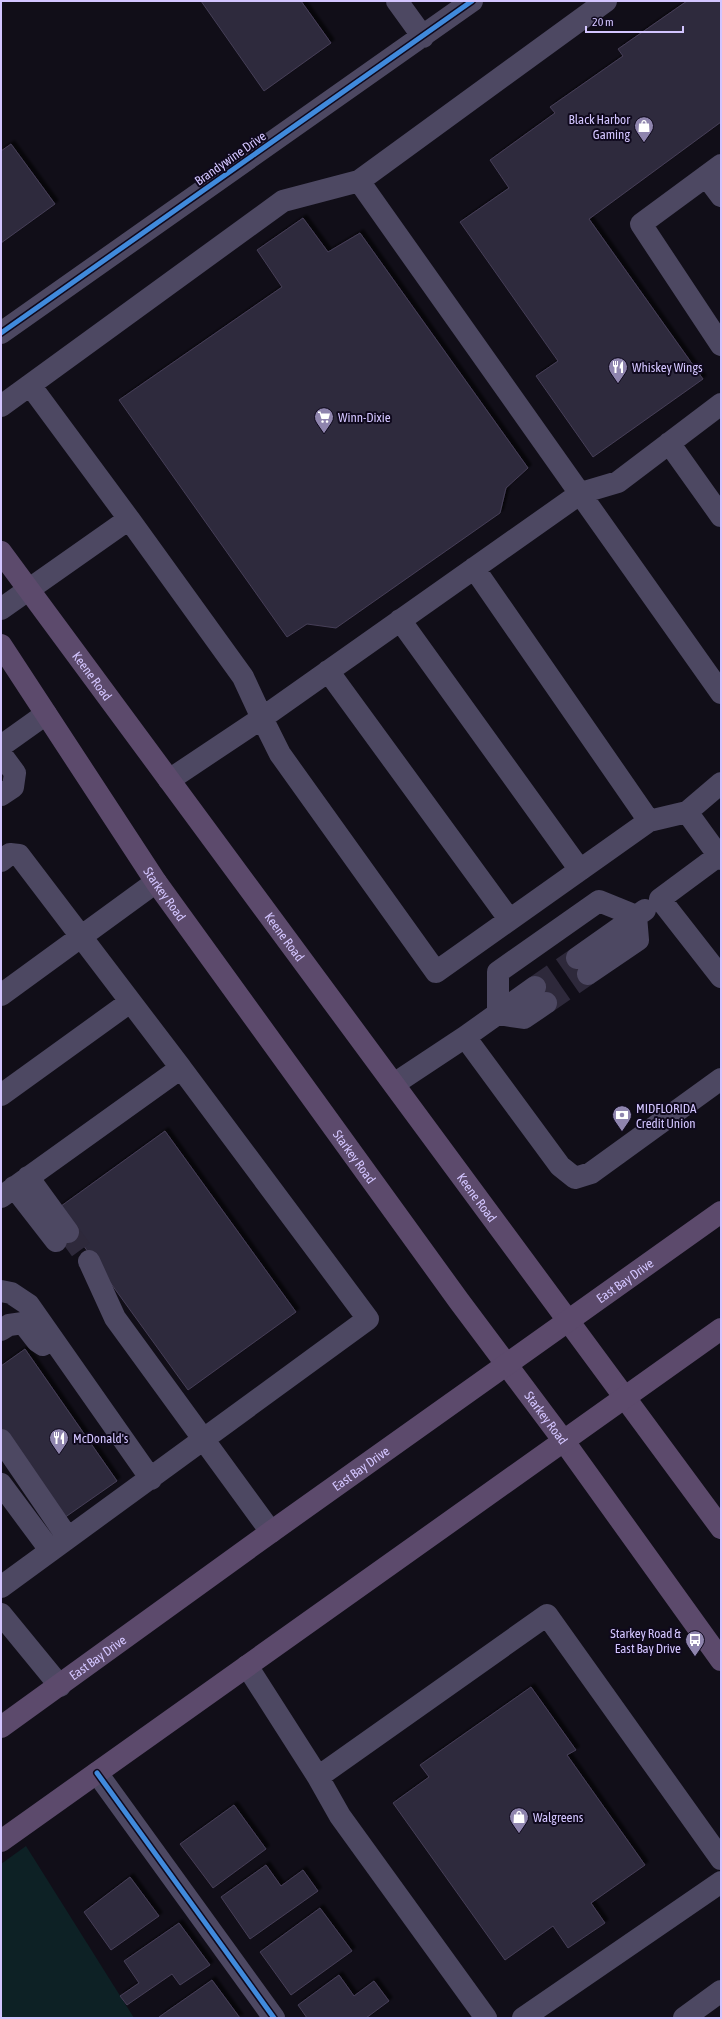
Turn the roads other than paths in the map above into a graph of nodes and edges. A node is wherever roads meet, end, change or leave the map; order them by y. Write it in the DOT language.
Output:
graph roads {
  1 [pos="397,1"];
  2 [pos="472,1"];
  3 [pos="606,1"];
  4 [pos="423,36"];
  5 [pos="713,170"];
  6 [pos="359,181"];
  7 [pos="721,196"];
  8 [pos="1,333"];
  9 [pos="721,345"];
  10 [pos="30,385"];
  11 [pos="721,404"];
  12 [pos="1,406"];
  13 [pos="669,443"];
  14 [pos="581,493"];
  15 [pos="721,516"];
  16 [pos="129,519"];
  17 [pos="1,552"];
  18 [pos="474,568"];
  19 [pos="29,590"];
  20 [pos="1,609"];
  21 [pos="400,620"];
  22 [pos="1,645"];
  23 [pos="328,671"];
  24 [pos="721,692"];
  25 [pos="46,714"];
  26 [pos="262,718"];
  27 [pos="1,746"];
  28 [pos="1,754"];
  29 [pos="169,780"];
  30 [pos="721,783"];
  31 [pos="1,796"];
  32 [pos="687,812"];
  33 [pos="649,821"];
  34 [pos="720,858"];
  35 [pos="1,860"];
  36 [pos="580,870"];
  37 [pos="156,882"];
  38 [pos="660,899"];
  39 [pos="636,916"];
  40 [pos="509,920"];
  41 [pos="81,937"];
  42 [pos="721,977"];
  43 [pos="1,995"];
  44 [pos="130,1002"];
  45 [pos="498,1014"];
  46 [pos="465,1037"];
  47 [pos="181,1068"];
  48 [pos="721,1079"];
  49 [pos="394,1084"];
  50 [pos="1,1095"];
  51 [pos="14,1187"];
  52 [pos="721,1212"];
  53 [pos="62,1236"];
  54 [pos="83,1265"];
  55 [pos="1,1291"];
  56 [pos="1,1305"];
  57 [pos="568,1322"];
  58 [pos="23,1324"];
  59 [pos="721,1329"];
  60 [pos="1,1330"];
  61 [pos="69,1362"];
  62 [pos="507,1365"];
  63 [pos="625,1397"];
  64 [pos="205,1439"];
  65 [pos="1,1440"];
  66 [pos="563,1440"];
  67 [pos="151,1478"];
  68 [pos="1,1484"];
  69 [pos="721,1528"];
  70 [pos="271,1532"];
  71 [pos="68,1538"];
  72 [pos="50,1550"];
  73 [pos="1,1587"];
  74 [pos="1,1614"];
  75 [pos="721,1660"];
  76 [pos="247,1666"];
  77 [pos="60,1686"];
  78 [pos="1,1727"];
  79 [pos="96,1773"];
  80 [pos="318,1777"];
  81 [pos="1,1841"];
  82 [pos="721,1859"];
  83 [pos="721,1882"];
  84 [pos="721,1991"];
  85 [pos="274,2018"];
  86 [pos="486,2018"];
  87 [pos="523,2018"];
  88 [pos="684,2018"];
  1 -- 4 [label="street"];
  2 -- 4 [label="street, Brandywine Drive"];
  3 -- 6 [label="street"];
  4 -- 8 [label="street, Brandywine Drive"];
  5 -- 7 [label="street"];
  5 -- 9 [label="street"];
  6 -- 10 [label="street"];
  6 -- 14 [label="street"];
  10 -- 12 [label="street"];
  10 -- 16 [label="street"];
  11 -- 13 [label="street"];
  13 -- 14 [label="street"];
  13 -- 15 [label="street"];
  14 -- 18 [label="street"];
  14 -- 24 [label="street"];
  16 -- 19 [label="street"];
  16 -- 26 [label="street"];
  17 -- 19 [label="main road, Keene Road"];
  18 -- 21 [label="street"];
  18 -- 33 [label="street"];
  19 -- 20 [label="street"];
  19 -- 29 [label="main road, Keene Road"];
  21 -- 23 [label="street"];
  21 -- 36 [label="street"];
  22 -- 25 [label="main road, Starkey Road"];
  23 -- 26 [label="street"];
  23 -- 40 [label="street"];
  25 -- 27 [label="street"];
  25 -- 37 [label="main road, Starkey Road"];
  26 -- 29 [label="street"];
  26 -- 40 [label="street"];
  28 -- 31 [label="street"];
  29 -- 49 [label="main road, Keene Road"];
  30 -- 32 [label="street"];
  32 -- 33 [label="street"];
  32 -- 34 [label="street"];
  33 -- 36 [label="street"];
  34 -- 38 [label="street"];
  35 -- 41 [label="street"];
  36 -- 40 [label="street"];
  37 -- 41 [label="street"];
  37 -- 62 [label="main road, Starkey Road"];
  38 -- 39 [label="street"];
  38 -- 42 [label="street"];
  39 -- 39 [label="street"];
  39 -- 45 [label="street"];
  41 -- 43 [label="street"];
  41 -- 44 [label="street"];
  44 -- 47 [label="street"];
  44 -- 50 [label="street"];
  45 -- 45 [label="street"];
  45 -- 46 [label="street"];
  46 -- 48 [label="street"];
  46 -- 49 [label="street"];
  47 -- 51 [label="street"];
  47 -- 64 [label="street"];
  49 -- 57 [label="main road, Keene Road"];
  51 -- 53 [label="street"];
  52 -- 57 [label="main road, East Bay Drive"];
  54 -- 64 [label="street"];
  55 -- 61 [label="street"];
  56 -- 58 [label="street"];
  57 -- 62 [label="main road, East Bay Drive"];
  57 -- 63 [label="main road"];
  58 -- 60 [label="street"];
  58 -- 61 [label="street"];
  59 -- 63 [label="main road"];
  61 -- 67 [label="street"];
  62 -- 66 [label="main road, Starkey Road"];
  62 -- 70 [label="main road, East Bay Drive"];
  63 -- 66 [label="main road"];
  63 -- 69 [label="main road"];
  64 -- 67 [label="street"];
  64 -- 70 [label="street"];
  65 -- 71 [label="street"];
  66 -- 75 [label="main road, Starkey Road"];
  66 -- 76 [label="main road"];
  67 -- 71 [label="street"];
  68 -- 72 [label="street"];
  70 -- 77 [label="main road, East Bay Drive"];
  71 -- 72 [label="street"];
  72 -- 73 [label="street"];
  74 -- 77 [label="street"];
  76 -- 79 [label="main road"];
  76 -- 80 [label="street"];
  77 -- 78 [label="main road, East Bay Drive"];
  79 -- 81 [label="main road"];
  79 -- 85 [label="street"];
  80 -- 82 [label="street"];
  80 -- 86 [label="street"];
  83 -- 87 [label="street"];
  84 -- 88 [label="street"];
}
